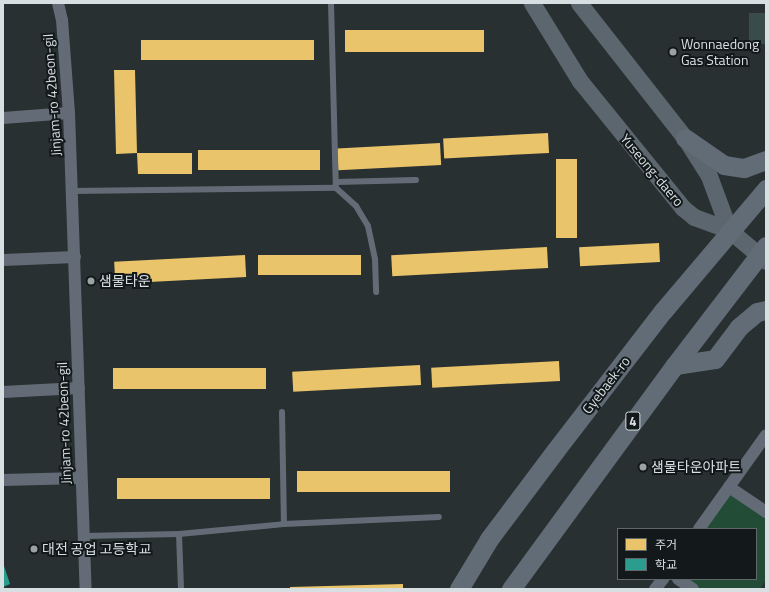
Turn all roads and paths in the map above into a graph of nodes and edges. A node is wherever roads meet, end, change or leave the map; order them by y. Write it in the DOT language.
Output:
graph roads {
  1 [pos="58,3"];
  2 [pos="331,3"];
  3 [pos="532,3"];
  4 [pos="579,3"];
  5 [pos="69,113"];
  6 [pos="3,118"];
  7 [pos="685,138"];
  8 [pos="766,160"];
  9 [pos="416,180"];
  10 [pos="336,185"];
  11 [pos="766,189"];
  12 [pos="72,191"];
  13 [pos="729,230"];
  14 [pos="763,254"];
  15 [pos="75,257"];
  16 [pos="3,260"];
  17 [pos="376,292"];
  18 [pos="766,310"];
  19 [pos="674,364"];
  20 [pos="78,388"];
  21 [pos="3,392"];
  22 [pos="282,412"];
  23 [pos="766,435"];
  24 [pos="80,478"];
  25 [pos="3,480"];
  26 [pos="729,487"];
  27 [pos="766,512"];
  28 [pos="439,517"];
  29 [pos="284,524"];
  30 [pos="699,528"];
  31 [pos="179,534"];
  32 [pos="84,536"];
  33 [pos="661,580"];
  34 [pos="680,580"];
  35 [pos="86,589"];
  36 [pos="181,589"];
  37 [pos="459,589"];
  38 [pos="511,589"];
  39 [pos="655,589"];
  40 [pos="693,589"];
  1 -- 5 [label="street, Jinjam-ro 42beon-gil"];
  2 -- 10 [label="lane"];
  3 -- 13 [label="street, Yuseong-daero"];
  4 -- 7 [label="street"];
  5 -- 6 [label="street"];
  5 -- 12 [label="street, Jinjam-ro 42beon-gil"];
  7 -- 8 [label="main road"];
  7 -- 13 [label="street"];
  9 -- 10 [label="lane"];
  10 -- 12 [label="lane"];
  10 -- 17 [label="lane"];
  11 -- 13 [label="main road, Gyebaek-ro"];
  12 -- 15 [label="street, Jinjam-ro 42beon-gil"];
  13 -- 14 [label="street"];
  13 -- 37 [label="main road, Gyebaek-ro"];
  14 -- 19 [label="main road, 4"];
  15 -- 16 [label="street"];
  15 -- 20 [label="street, Jinjam-ro 42beon-gil"];
  18 -- 19 [label="main road"];
  19 -- 38 [label="main road, 4"];
  20 -- 21 [label="street"];
  20 -- 24 [label="street, Jinjam-ro 42beon-gil"];
  22 -- 29 [label="lane"];
  23 -- 26 [label="street"];
  24 -- 25 [label="street"];
  24 -- 32 [label="street, Jinjam-ro 42beon-gil"];
  26 -- 27 [label="street"];
  26 -- 30 [label="street"];
  28 -- 29 [label="lane"];
  29 -- 31 [label="lane"];
  31 -- 32 [label="lane"];
  31 -- 36 [label="lane"];
  32 -- 35 [label="street, Jinjam-ro 42beon-gil"];
  33 -- 39 [label="street"];
  34 -- 40 [label="street"];
}
